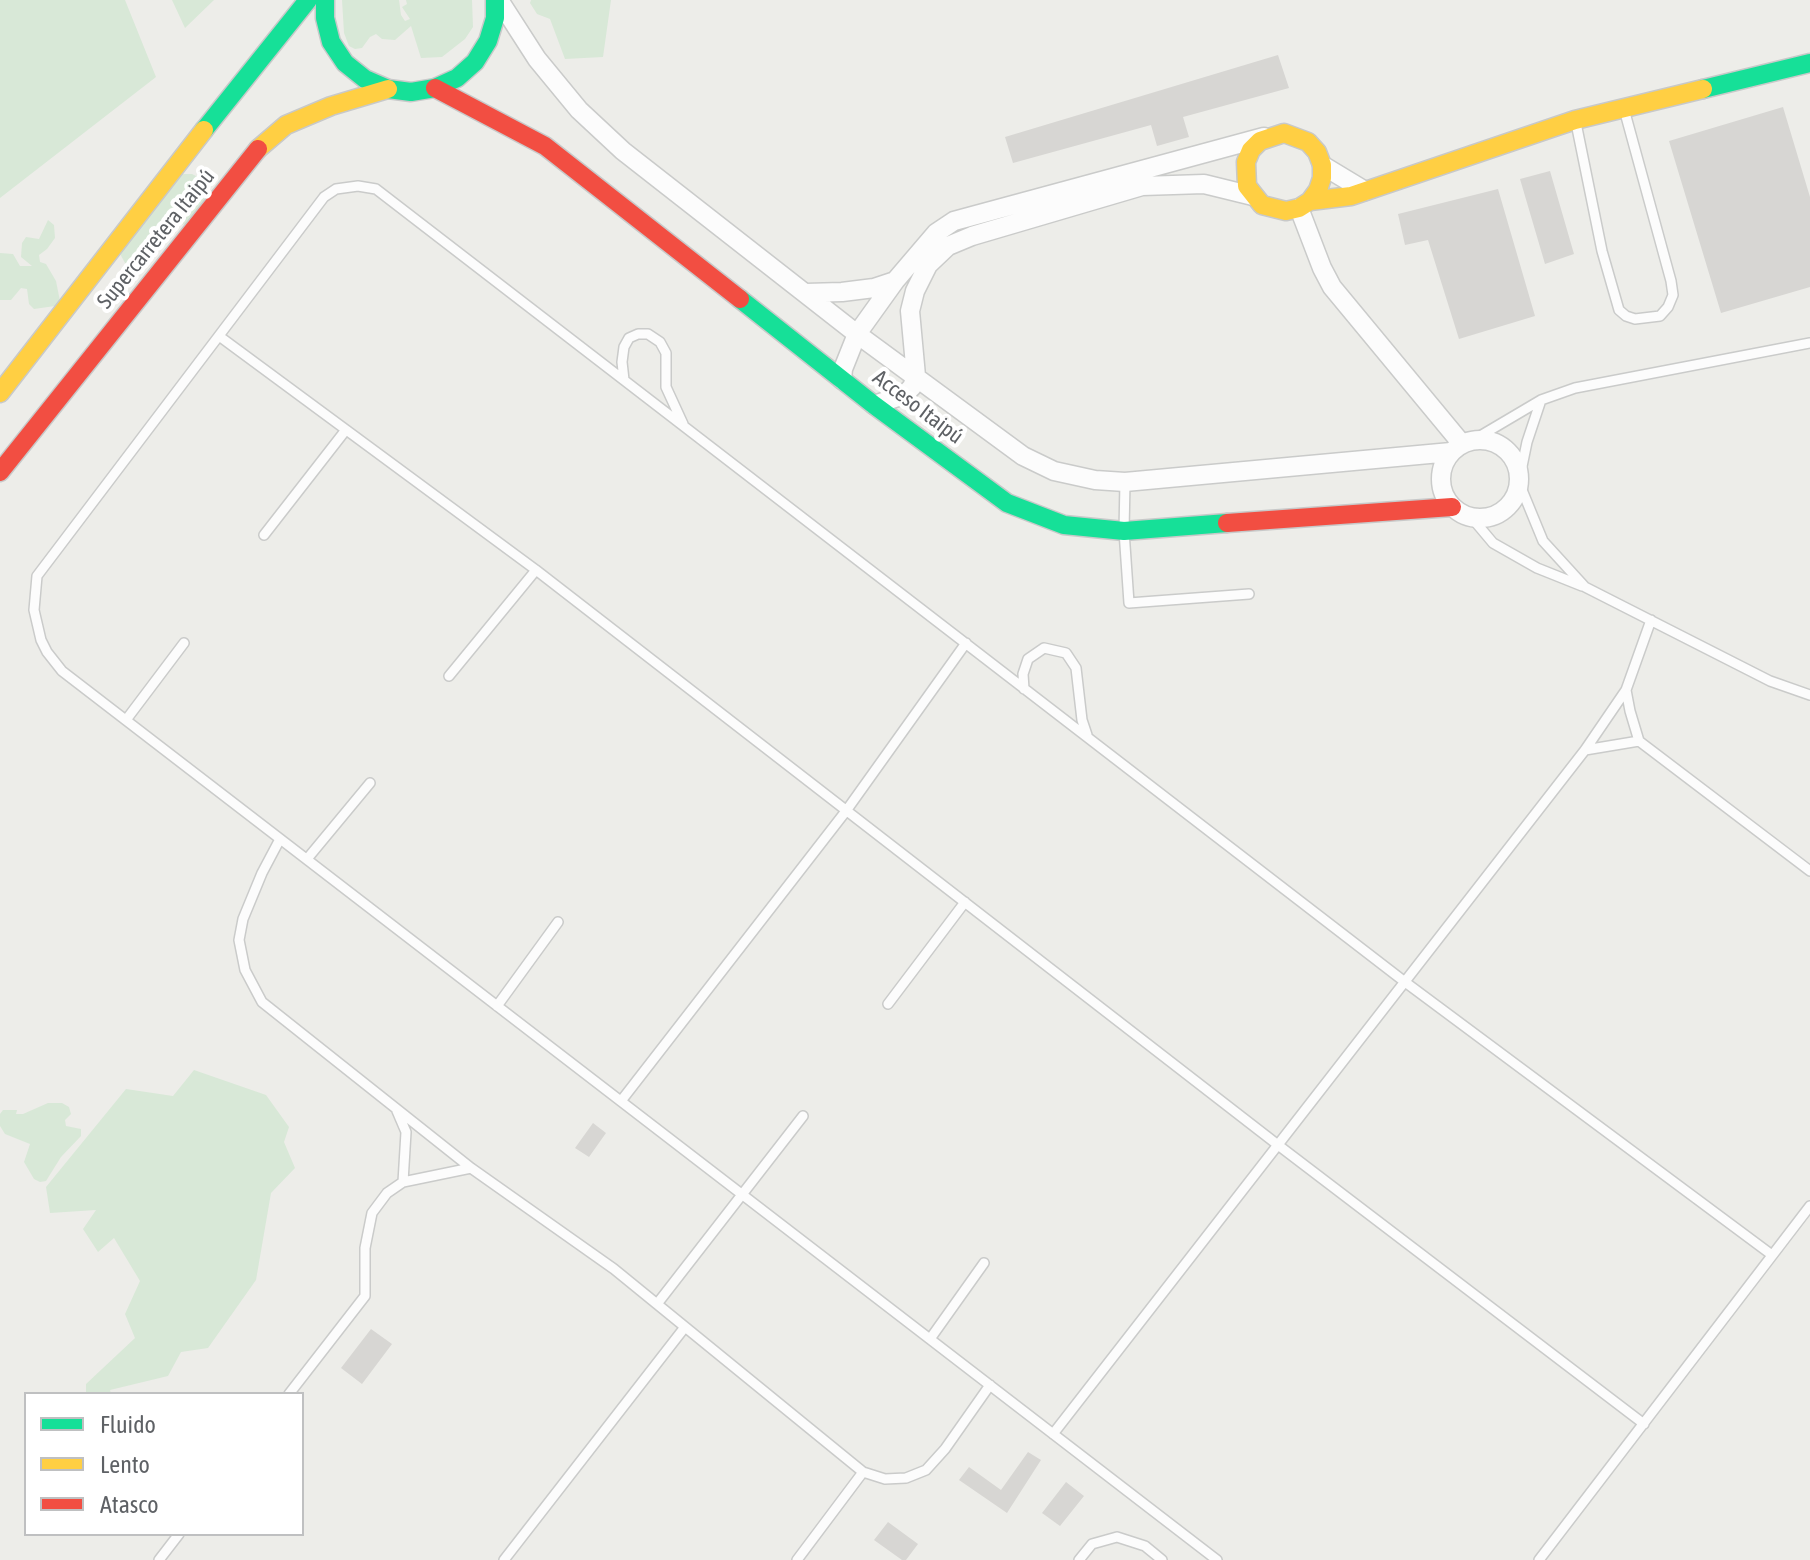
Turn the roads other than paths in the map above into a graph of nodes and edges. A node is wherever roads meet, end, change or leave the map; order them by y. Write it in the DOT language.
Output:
graph roads {
  1 [pos="308,0"];
  2 [pos="325,0"];
  3 [pos="497,0"];
  4 [pos="1810,63"];
  5 [pos="435,88"];
  6 [pos="388,89"];
  7 [pos="1623,107"];
  8 [pos="1575,120"];
  9 [pos="1271,136"];
  10 [pos="1322,165"];
  11 [pos="1365,191"];
  12 [pos="1253,196"];
  13 [pos="1304,204"];
  14 [pos="895,281"];
  15 [pos="806,293"];
  16 [pos="857,334"];
  17 [pos="219,336"];
  18 [pos="1810,343"];
  19 [pos="916,376"];
  20 [pos="624,380"];
  21 [pos="842,380"];
  22 [pos="0,393"];
  23 [pos="1541,400"];
  24 [pos="874,405"];
  25 [pos="684,427"];
  26 [pos="345,431"];
  27 [pos="1462,445"];
  28 [pos="0,472"];
  29 [pos="1520,481"];
  30 [pos="1125,482"];
  31 [pos="1452,507"];
  32 [pos="1472,518"];
  33 [pos="1124,531"];
  34 [pos="264,535"];
  35 [pos="536,570"];
  36 [pos="1585,587"];
  37 [pos="1249,594"];
  38 [pos="1651,620"];
  39 [pos="184,643"];
  40 [pos="966,643"];
  41 [pos="449,676"];
  42 [pos="1024,689"];
  43 [pos="1626,690"];
  44 [pos="1810,695"];
  45 [pos="126,720"];
  46 [pos="1089,738"];
  47 [pos="1639,741"];
  48 [pos="1585,750"];
  49 [pos="370,783"];
  50 [pos="846,811"];
  51 [pos="280,839"];
  52 [pos="307,859"];
  53 [pos="1810,871"];
  54 [pos="965,902"];
  55 [pos="558,922"];
  56 [pos="1405,982"];
  57 [pos="888,1004"];
  58 [pos="497,1006"];
  59 [pos="621,1101"];
  60 [pos="396,1109"];
  61 [pos="803,1116"];
  62 [pos="1278,1145"];
  63 [pos="471,1168"];
  64 [pos="403,1182"];
  65 [pos="743,1195"];
  66 [pos="1810,1206"];
  67 [pos="1772,1255"];
  68 [pos="984,1263"];
  69 [pos="657,1304"];
  70 [pos="685,1327"];
  71 [pos="930,1339"];
  72 [pos="990,1385"];
  73 [pos="291,1392"];
  74 [pos="1644,1424"];
  75 [pos="1053,1434"];
  76 [pos="863,1472"];
  77 [pos="177,1536"];
  78 [pos="159,1560"];
  79 [pos="504,1560"];
  80 [pos="797,1560"];
  81 [pos="1079,1560"];
  82 [pos="1162,1560"];
  83 [pos="1217,1560"];
  84 [pos="1539,1560"];
  1 -- 22 [label="street, Supercarretera Itaipú"];
  2 -- 6 [label="street, Supercarretera Itaipú"];
  3 -- 5 [label="street, Supercarretera Itaipú"];
  3 -- 15 [label="street, Acceso Itaipú"];
  4 -- 7 [label="street"];
  5 -- 6 [label="street, Supercarretera Itaipú"];
  5 -- 21 [label="street, Acceso Itaipú"];
  6 -- 28 [label="street, Supercarretera Itaipú"];
  7 -- 8 [label="street"];
  7 -- 8 [label="lane"];
  8 -- 11 [label="street"];
  9 -- 10 [label="street"];
  9 -- 12 [label="street"];
  9 -- 14 [label="street"];
  10 -- 11 [label="street"];
  10 -- 13 [label="street"];
  11 -- 13 [label="street"];
  12 -- 13 [label="street"];
  12 -- 19 [label="street"];
  13 -- 27 [label="street"];
  14 -- 15 [label="street"];
  14 -- 16 [label="street"];
  15 -- 16 [label="street, Acceso Itaipú"];
  16 -- 19 [label="street, Acceso Itaipú"];
  16 -- 21 [label="street"];
  17 -- 20 [label="lane"];
  17 -- 26 [label="lane"];
  17 -- 45 [label="lane"];
  18 -- 23 [label="lane"];
  19 -- 24 [label="street"];
  19 -- 30 [label="street, Acceso Itaipú"];
  20 -- 25 [label="lane"];
  20 -- 25 [label="lane"];
  21 -- 24 [label="street, Acceso Itaipú"];
  23 -- 27 [label="lane"];
  23 -- 29 [label="lane"];
  24 -- 33 [label="street, Acceso Itaipú"];
  25 -- 40 [label="lane"];
  26 -- 34 [label="lane"];
  26 -- 35 [label="lane"];
  27 -- 29 [label="street"];
  27 -- 30 [label="street, Acceso Itaipú"];
  27 -- 31 [label="street"];
  29 -- 32 [label="street"];
  29 -- 36 [label="lane"];
  30 -- 33 [label="lane"];
  31 -- 32 [label="street"];
  31 -- 33 [label="street, Acceso Itaipú"];
  32 -- 36 [label="lane"];
  33 -- 37 [label="lane"];
  35 -- 41 [label="lane"];
  35 -- 50 [label="lane"];
  36 -- 38 [label="lane"];
  38 -- 43 [label="lane"];
  38 -- 44 [label="lane"];
  39 -- 45 [label="lane"];
  40 -- 42 [label="lane"];
  40 -- 50 [label="lane"];
  42 -- 46 [label="lane"];
  42 -- 46 [label="lane"];
  43 -- 47 [label="lane"];
  43 -- 48 [label="lane"];
  45 -- 51 [label="lane"];
  46 -- 56 [label="lane"];
  47 -- 48 [label="lane"];
  47 -- 53 [label="lane"];
  48 -- 56 [label="lane"];
  49 -- 52 [label="lane"];
  50 -- 54 [label="lane"];
  50 -- 59 [label="lane"];
  51 -- 52 [label="lane"];
  51 -- 60 [label="lane"];
  52 -- 58 [label="lane"];
  54 -- 57 [label="lane"];
  54 -- 62 [label="lane"];
  55 -- 58 [label="lane"];
  56 -- 62 [label="lane"];
  56 -- 67 [label="lane"];
  58 -- 59 [label="lane"];
  59 -- 65 [label="lane"];
  60 -- 63 [label="lane"];
  60 -- 64 [label="lane"];
  61 -- 65 [label="lane"];
  62 -- 74 [label="lane"];
  62 -- 75 [label="lane"];
  63 -- 64 [label="lane"];
  63 -- 69 [label="lane"];
  64 -- 73 [label="lane"];
  65 -- 69 [label="lane"];
  65 -- 71 [label="lane"];
  66 -- 67 [label="lane"];
  67 -- 74 [label="lane"];
  68 -- 71 [label="lane"];
  69 -- 70 [label="lane"];
  70 -- 76 [label="lane"];
  70 -- 79 [label="lane"];
  71 -- 72 [label="lane"];
  72 -- 75 [label="lane"];
  72 -- 76 [label="lane"];
  74 -- 84 [label="lane"];
  75 -- 83 [label="lane"];
  76 -- 80 [label="lane"];
  77 -- 78 [label="lane"];
  81 -- 82 [label="lane"];
}
